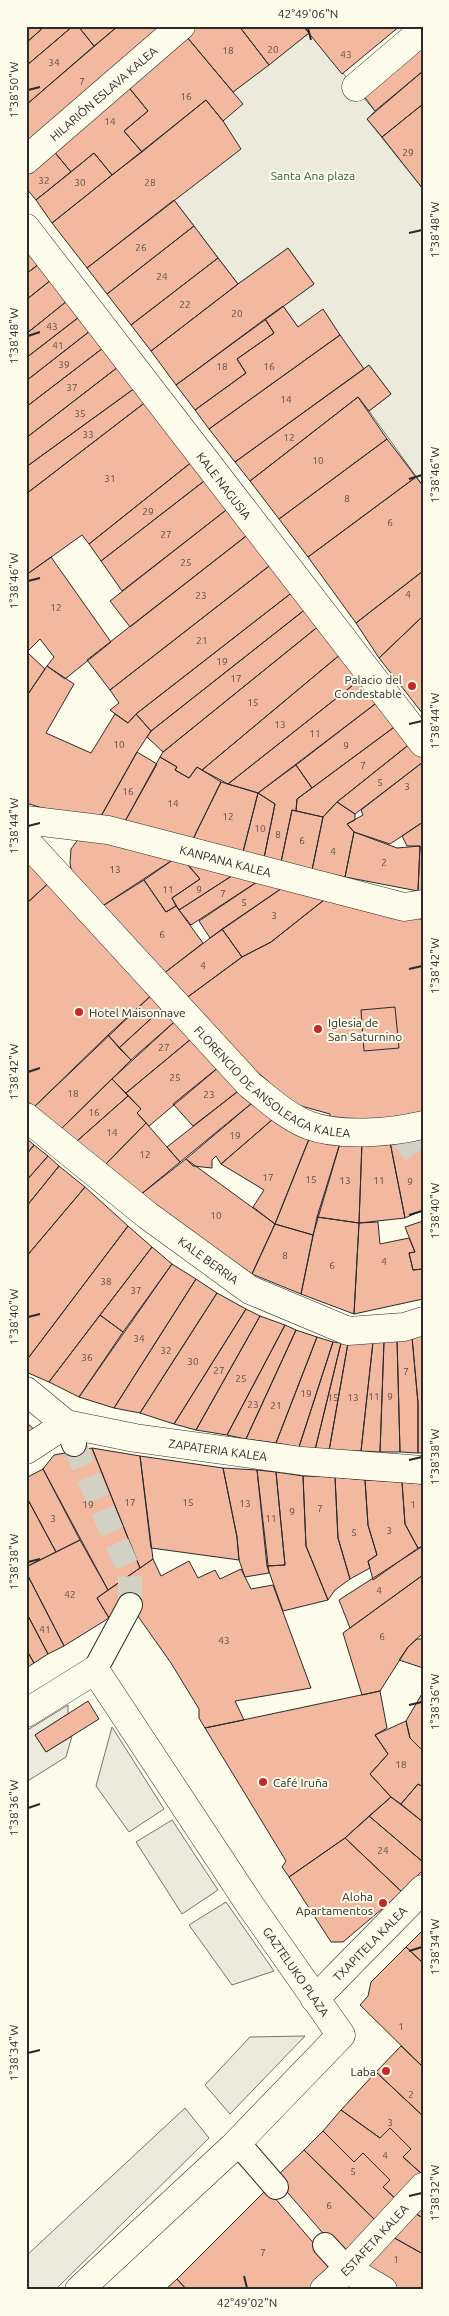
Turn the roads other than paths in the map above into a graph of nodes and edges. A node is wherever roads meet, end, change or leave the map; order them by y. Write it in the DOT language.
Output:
graph roads {
  1 [pos="181,26"];
  2 [pos="423,30"];
  3 [pos="356,87"];
  4 [pos="26,160"];
  5 [pos="26,228"];
  6 [pos="423,743"];
  7 [pos="26,820"];
  8 [pos="26,841"];
  9 [pos="423,904"];
  10 [pos="26,1117"];
  11 [pos="423,1125"];
  12 [pos="423,1321"];
  13 [pos="26,1391"];
  14 [pos="70,1434"];
  15 [pos="26,1450"];
  16 [pos="423,1470"];
  17 [pos="130,1605"];
  18 [pos="95,1670"];
  19 [pos="26,1712"];
  20 [pos="423,1890"];
  21 [pos="315,1999"];
  22 [pos="237,2142"];
  23 [pos="276,2187"];
  24 [pos="423,2187"];
  25 [pos="325,2245"];
  26 [pos="348,2269"];
  27 [pos="79,2290"];
  28 [pos="324,2290"];
  29 [pos="383,2290"];
  1 -- 4 [label="street, HILARIÓN ESLAVA KALEA"];
  2 -- 3 [label="street"];
  5 -- 6 [label="street, KALE NAGUSIA"];
  7 -- 9 [label="street, KANPANA KALEA"];
  8 -- 11 [label="street, FLORENCIO DE ANSOLEAGA KALEA"];
  10 -- 12 [label="street, KALE BERRIA"];
  13 -- 14 [label="street, ZAPATERIA KALEA"];
  14 -- 15 [label="street"];
  14 -- 16 [label="street, ZAPATERIA KALEA"];
  17 -- 18 [label="street"];
  18 -- 19 [label="street"];
  18 -- 21 [label="street, GAZTELUKO PLAZA"];
  20 -- 21 [label="street, TXAPITELA KALEA"];
  21 -- 22 [label="street, GAZTELUKO PLAZA"];
  22 -- 23 [label="street"];
  22 -- 27 [label="street, GAZTELUKO PLAZA"];
  24 -- 26 [label="street, ESTAFETA KALEA"];
  25 -- 26 [label="street"];
  26 -- 28 [label="street, ESTAFETA KALEA"];
  26 -- 29 [label="street"];
}
